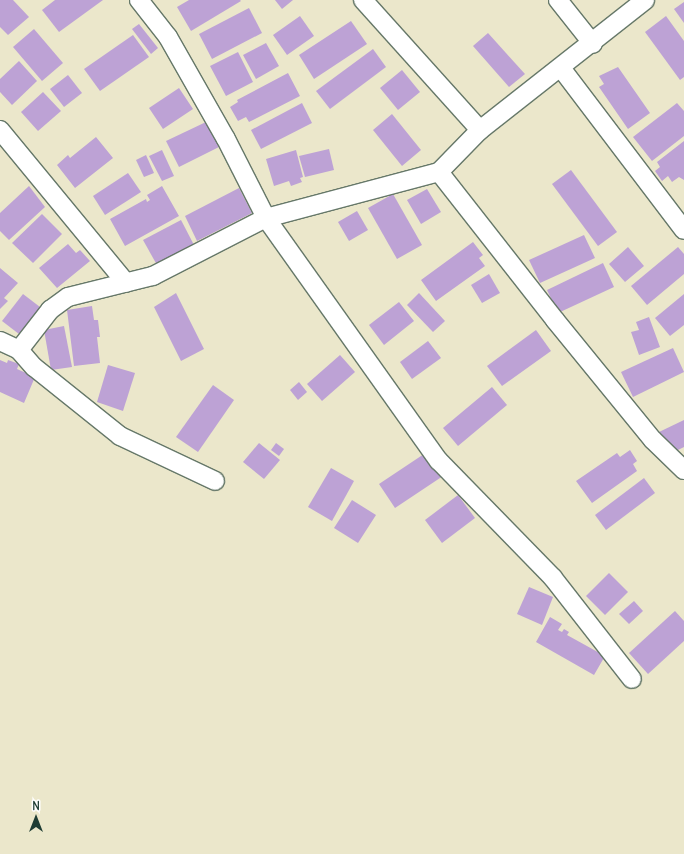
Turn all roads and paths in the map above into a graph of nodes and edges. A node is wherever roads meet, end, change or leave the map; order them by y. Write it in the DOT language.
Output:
graph roads {
  1 [pos="139,0"];
  2 [pos="363,0"];
  3 [pos="558,0"];
  4 [pos="645,0"];
  5 [pos="593,44"];
  6 [pos="561,68"];
  7 [pos="0,130"];
  8 [pos="480,130"];
  9 [pos="439,172"];
  10 [pos="266,218"];
  11 [pos="684,230"];
  12 [pos="126,283"];
  13 [pos="0,341"];
  14 [pos="19,350"];
  15 [pos="684,470"];
  16 [pos="215,481"];
  17 [pos="632,679"];
  1 -- 10 [label="street"];
  2 -- 8 [label="street"];
  3 -- 5 [label="street"];
  4 -- 5 [label="street"];
  5 -- 6 [label="street"];
  6 -- 8 [label="street"];
  6 -- 11 [label="street"];
  7 -- 12 [label="street"];
  8 -- 9 [label="street"];
  9 -- 10 [label="street"];
  9 -- 15 [label="street"];
  10 -- 12 [label="street"];
  10 -- 17 [label="street"];
  12 -- 14 [label="street"];
  13 -- 14 [label="street"];
  14 -- 16 [label="street"];
}
